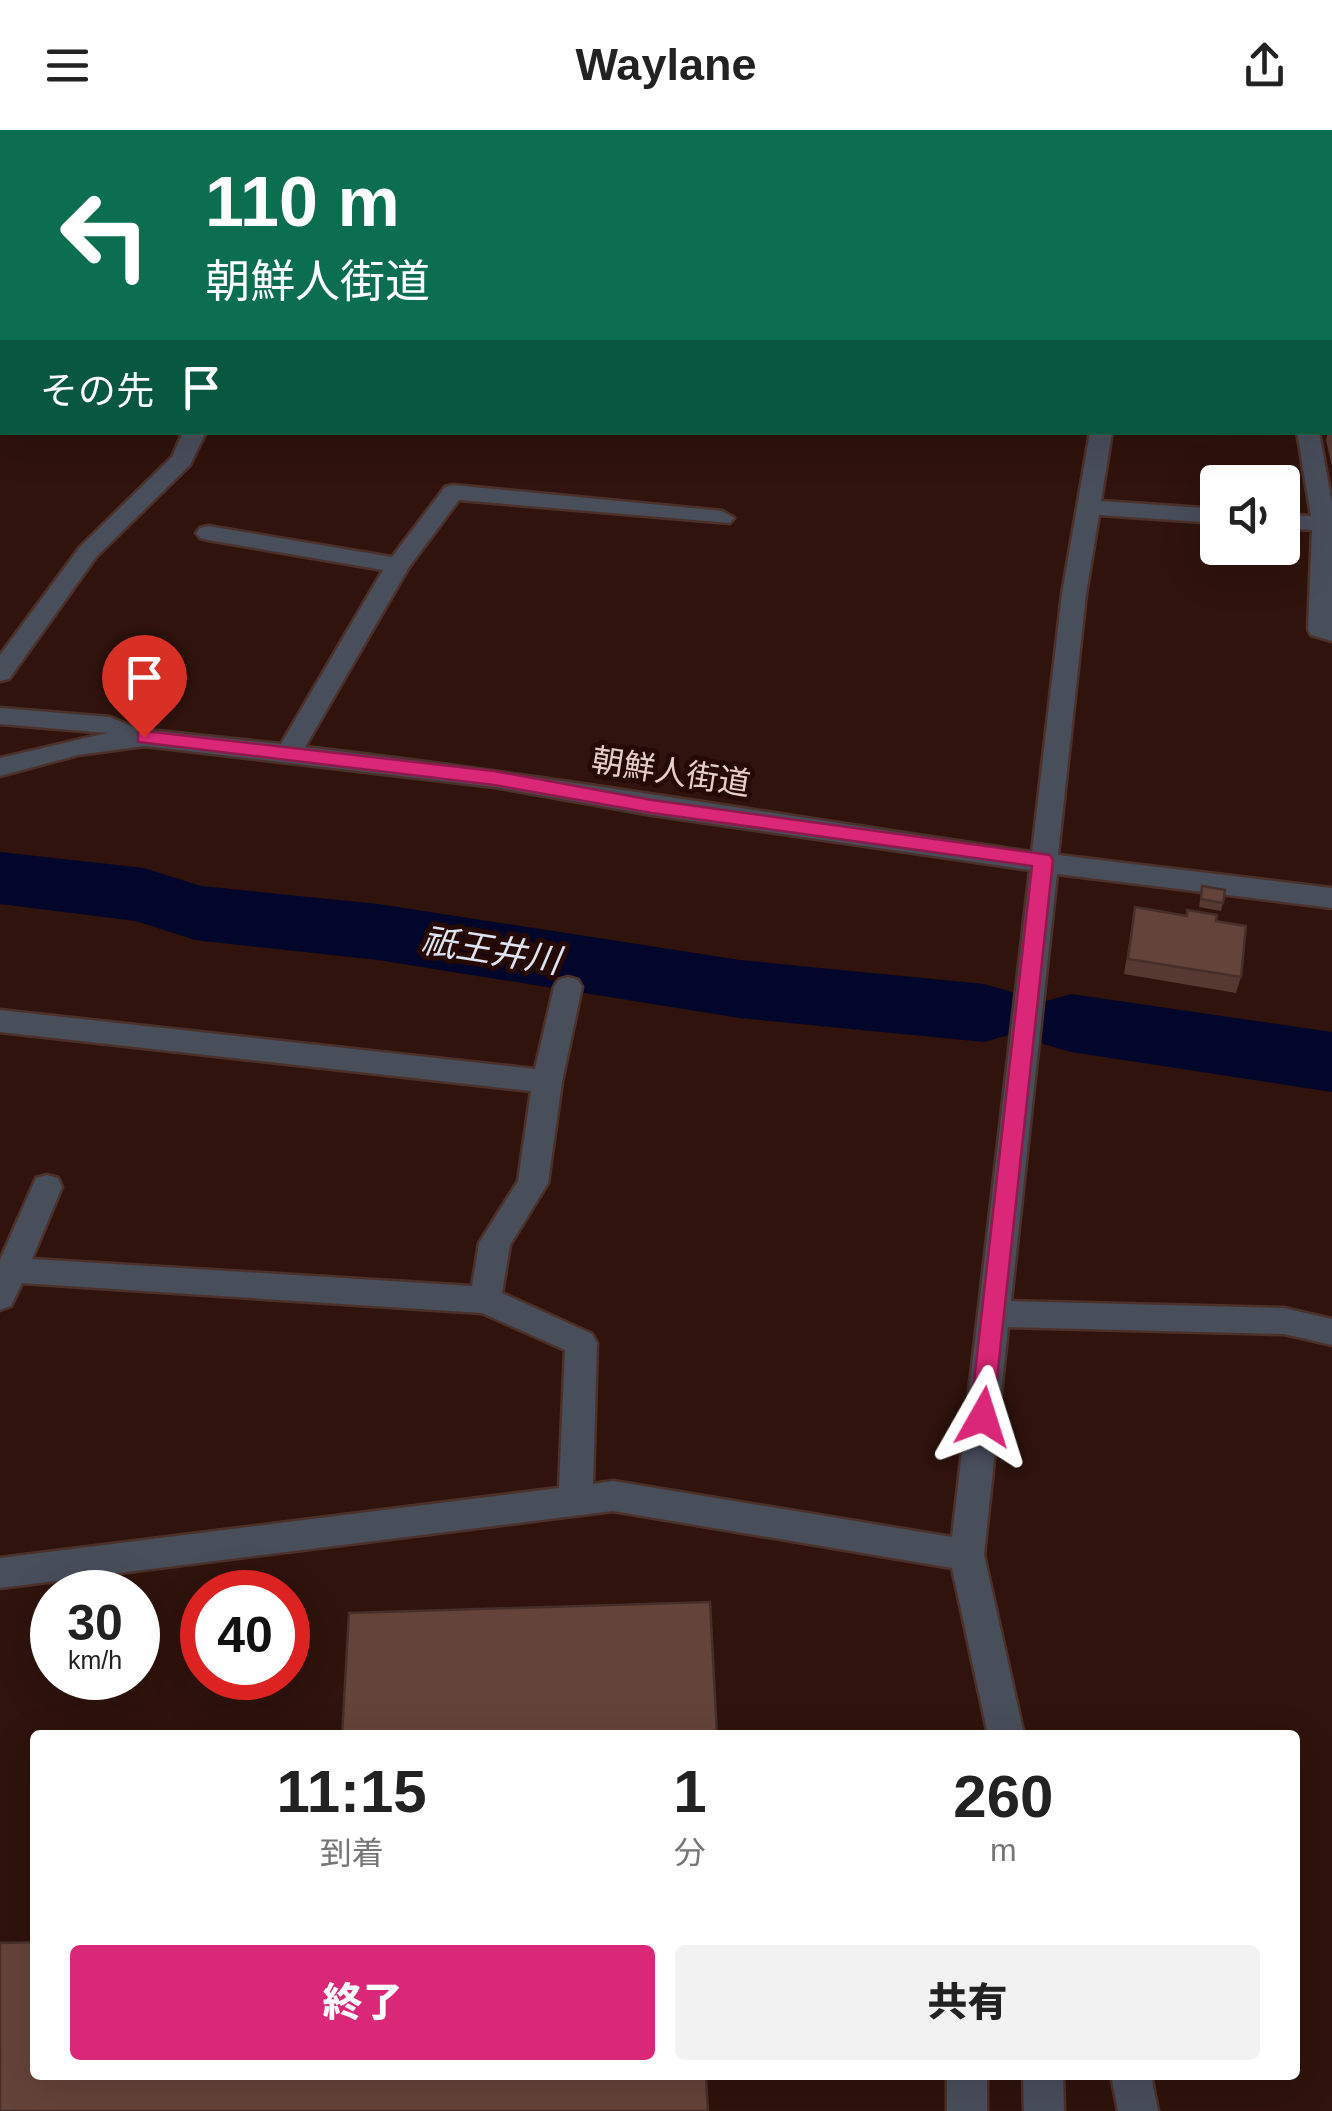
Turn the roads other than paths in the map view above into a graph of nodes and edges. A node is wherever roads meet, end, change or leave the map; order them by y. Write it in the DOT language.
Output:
graph roads {
  1 [pos="194,435"];
  2 [pos="1101,435"];
  3 [pos="1309,435"];
  4 [pos="1089,507"];
  5 [pos="1325,511"];
  6 [pos="1200,515"];
  7 [pos="1300,517"];
  8 [pos="722,518"];
  9 [pos="208,532"];
  10 [pos="398,565"];
  11 [pos="1332,634"];
  12 [pos="0,673"];
  13 [pos="0,716"];
  14 [pos="144,737"];
  15 [pos="290,754"];
  16 [pos="0,767"];
  17 [pos="1042,860"];
  18 [pos="1332,898"];
  19 [pos="568,987"];
  20 [pos="0,1021"];
  21 [pos="547,1082"];
  22 [pos="47,1186"];
  23 [pos="6,1284"];
  24 [pos="484,1300"];
  25 [pos="994,1314"];
  26 [pos="1332,1332"];
  27 [pos="576,1500"];
  28 [pos="968,1556"];
  29 [pos="0,1573"];
  30 [pos="1005,1730"];
  31 [pos="967,2080"];
  32 [pos="1043,2080"];
  33 [pos="1132,2080"];
  34 [pos="967,2111"];
  35 [pos="1044,2111"];
  36 [pos="1138,2111"];
  1 -- 12 [label="street"];
  2 -- 4 [label="street"];
  3 -- 5 [label="street"];
  4 -- 6 [label="street"];
  4 -- 17 [label="street"];
  5 -- 7 [label="street"];
  5 -- 11 [label="street"];
  8 -- 10 [label="street"];
  9 -- 10 [label="street"];
  10 -- 15 [label="street"];
  13 -- 14 [label="street"];
  14 -- 15 [label="street, 朝鮮人街道"];
  14 -- 16 [label="street, 朝鮮人街道"];
  15 -- 17 [label="street, 朝鮮人街道"];
  17 -- 18 [label="street, 朝鮮人街道"];
  17 -- 25 [label="street"];
  19 -- 21 [label="street"];
  20 -- 21 [label="street"];
  21 -- 24 [label="street"];
  22 -- 23 [label="street"];
  23 -- 24 [label="street"];
  24 -- 27 [label="street"];
  25 -- 26 [label="street"];
  25 -- 28 [label="street"];
  27 -- 28 [label="street"];
  27 -- 29 [label="street"];
  28 -- 30 [label="street"];
  31 -- 34 [label="street"];
  32 -- 35 [label="street"];
  33 -- 36 [label="street"];
}
